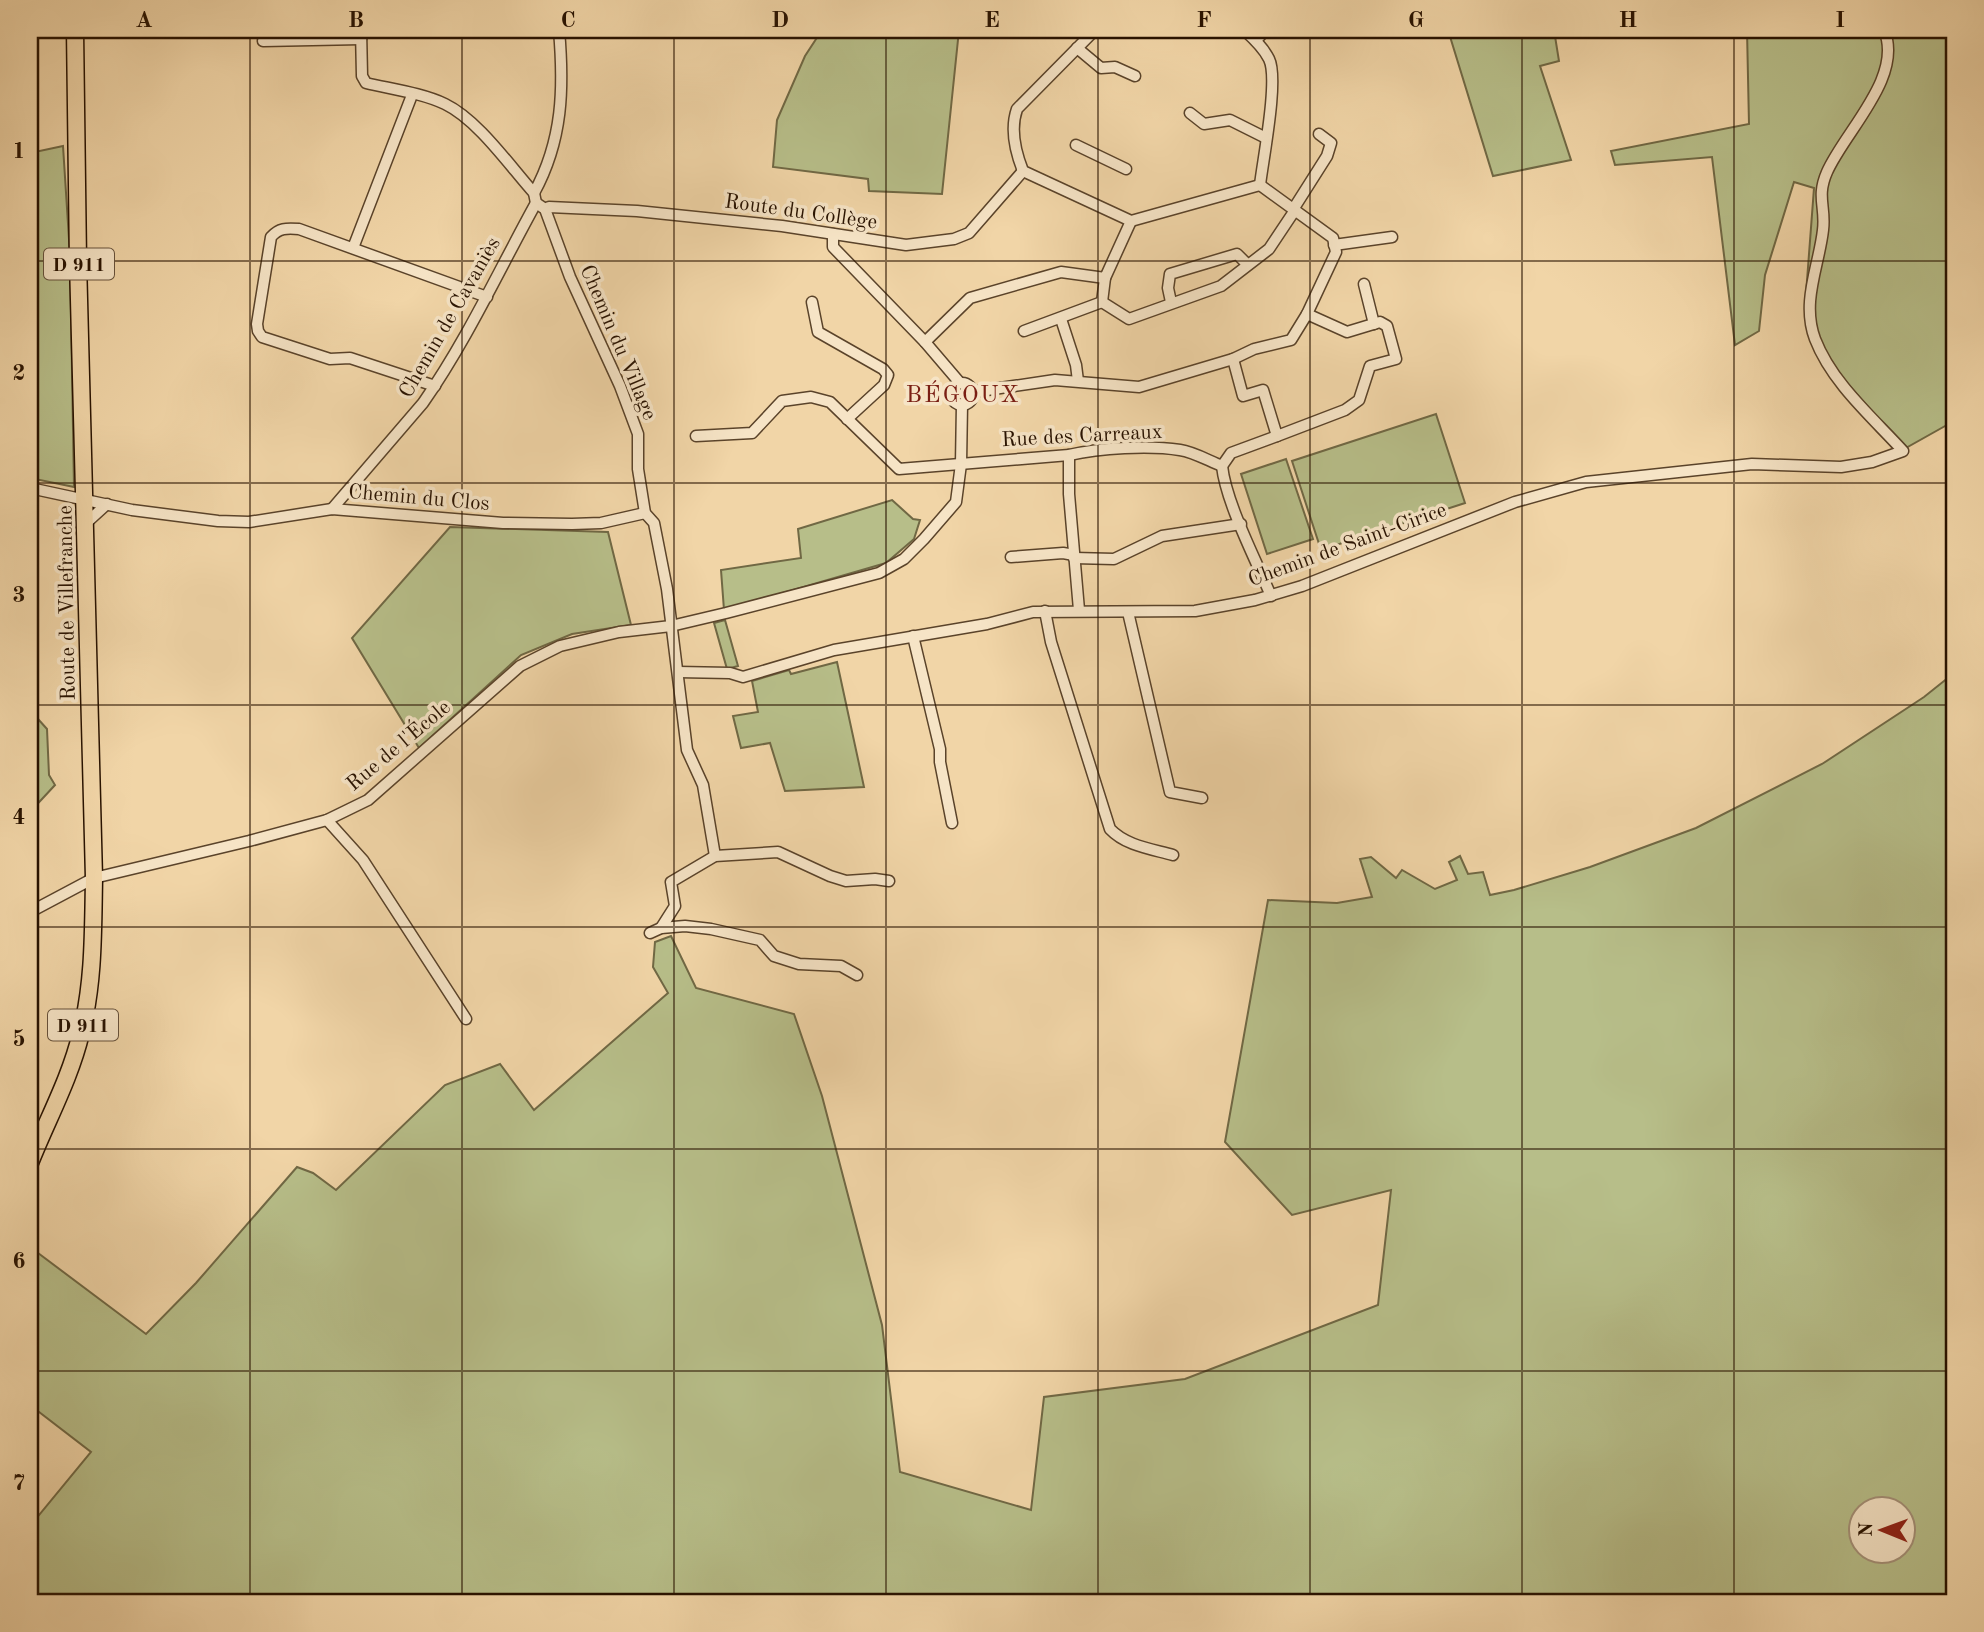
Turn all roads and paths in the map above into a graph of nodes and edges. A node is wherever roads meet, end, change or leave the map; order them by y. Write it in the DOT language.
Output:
graph roads {
  1 [pos="75,30"];
  2 [pos="559,30"];
  3 [pos="1095,30"];
  4 [pos="1244,30"];
  5 [pos="1266,30"];
  6 [pos="1884,30"];
  7 [pos="361,34"];
  8 [pos="1256,40"];
  9 [pos="262,41"];
  10 [pos="1077,48"];
  11 [pos="1135,76"];
  12 [pos="412,95"];
  13 [pos="1189,113"];
  14 [pos="1319,134"];
  15 [pos="1266,138"];
  16 [pos="1076,145"];
  17 [pos="1126,169"];
  18 [pos="1023,171"];
  19 [pos="1260,185"];
  20 [pos="538,201"];
  21 [pos="1295,209"];
  22 [pos="1131,221"];
  23 [pos="832,234"];
  24 [pos="1392,237"];
  25 [pos="1335,245"];
  26 [pos="353,248"];
  27 [pos="1247,264"];
  28 [pos="1105,278"];
  29 [pos="1364,284"];
  30 [pos="487,297"];
  31 [pos="812,302"];
  32 [pos="1102,302"];
  33 [pos="1171,302"];
  34 [pos="1307,314"];
  35 [pos="1061,319"];
  36 [pos="1374,324"];
  37 [pos="1024,331"];
  38 [pos="925,342"];
  39 [pos="1233,359"];
  40 [pos="1078,381"];
  41 [pos="960,383"];
  42 [pos="435,386"];
  43 [pos="973,392"];
  44 [pos="962,404"];
  45 [pos="847,419"];
  46 [pos="696,436"];
  47 [pos="1277,436"];
  48 [pos="1069,455"];
  49 [pos="961,464"];
  50 [pos="1222,466"];
  51 [pos="30,488"];
  52 [pos="84,499"];
  53 [pos="107,504"];
  54 [pos="332,509"];
  55 [pos="645,513"];
  56 [pos="1241,524"];
  57 [pos="85,525"];
  58 [pos="1011,556"];
  59 [pos="1074,556"];
  60 [pos="1271,596"];
  61 [pos="1079,610"];
  62 [pos="1045,611"];
  63 [pos="1128,612"];
  64 [pos="671,626"];
  65 [pos="913,636"];
  66 [pos="678,672"];
  67 [pos="1202,798"];
  68 [pos="327,820"];
  69 [pos="952,823"];
  70 [pos="1173,855"];
  71 [pos="715,856"];
  72 [pos="94,878"];
  73 [pos="889,881"];
  74 [pos="30,912"];
  75 [pos="661,928"];
  76 [pos="650,933"];
  77 [pos="857,975"];
  78 [pos="466,1019"];
  79 [pos="30,1163"];
  1 -- 52 [label="main road, Route de Villefranche / D 911"];
  2 -- 20 [label="street, Chemin de Cavaniès"];
  3 -- 10 [label="street"];
  4 -- 8 [label="street"];
  5 -- 8 [label="street"];
  6 -- 60 [label="street, Chemin de Saint-Cirice"];
  7 -- 9 [label="street"];
  7 -- 12 [label="street"];
  8 -- 15 [label="street"];
  10 -- 11 [label="street"];
  10 -- 18 [label="street"];
  12 -- 20 [label="street"];
  12 -- 26 [label="street"];
  13 -- 15 [label="street"];
  14 -- 21 [label="street"];
  15 -- 19 [label="street"];
  16 -- 17 [label="street"];
  18 -- 22 [label="street"];
  18 -- 23 [label="street, Route du Collège"];
  19 -- 21 [label="street"];
  19 -- 22 [label="street"];
  20 -- 23 [label="street, Route du Collège"];
  20 -- 30 [label="street, Chemin de Cavaniès"];
  20 -- 55 [label="street, Chemin du Village"];
  21 -- 25 [label="street"];
  21 -- 27 [label="street"];
  22 -- 28 [label="street"];
  23 -- 38 [label="street"];
  24 -- 25 [label="street"];
  25 -- 34 [label="street"];
  26 -- 30 [label="street"];
  26 -- 42 [label="street"];
  27 -- 33 [label="street"];
  27 -- 33 [label="street"];
  28 -- 32 [label="street"];
  28 -- 38 [label="street"];
  29 -- 36 [label="street"];
  30 -- 42 [label="street, Chemin de Cavaniès"];
  31 -- 45 [label="street"];
  32 -- 33 [label="street"];
  32 -- 35 [label="street"];
  34 -- 36 [label="street"];
  34 -- 39 [label="street"];
  35 -- 37 [label="street"];
  35 -- 40 [label="street"];
  36 -- 47 [label="street"];
  38 -- 41 [label="street"];
  39 -- 40 [label="street"];
  39 -- 47 [label="street"];
  40 -- 43 [label="street"];
  41 -- 43 [label="street"];
  41 -- 44 [label="street"];
  42 -- 54 [label="street, Chemin de Cavaniès"];
  43 -- 44 [label="street"];
  44 -- 49 [label="street, Rue de l'École"];
  45 -- 46 [label="street, Rue des Carreaux"];
  45 -- 49 [label="street, Rue des Carreaux"];
  47 -- 50 [label="street"];
  48 -- 49 [label="street, Rue des Carreaux"];
  48 -- 50 [label="street, Rue des Carreaux"];
  48 -- 59 [label="street"];
  49 -- 64 [label="street, Rue de l'École"];
  50 -- 56 [label="street"];
  51 -- 52 [label="street, Chemin du Clos"];
  52 -- 53 [label="street, Chemin du Clos"];
  52 -- 57 [label="main road, Route de Villefranche / D 911"];
  53 -- 54 [label="street, Chemin du Clos"];
  53 -- 57 [label="street"];
  54 -- 55 [label="street, Chemin du Clos"];
  55 -- 64 [label="street, Chemin du Village"];
  56 -- 59 [label="street"];
  56 -- 60 [label="street"];
  57 -- 72 [label="main road, Route de Villefranche / D 911"];
  58 -- 59 [label="street"];
  59 -- 61 [label="street"];
  60 -- 63 [label="street, Chemin de Saint-Cirice"];
  61 -- 62 [label="street, Chemin de Saint-Cirice"];
  61 -- 63 [label="street, Chemin de Saint-Cirice"];
  62 -- 65 [label="street, Chemin de Saint-Cirice"];
  62 -- 70 [label="street"];
  63 -- 67 [label="street"];
  64 -- 66 [label="street, Chemin du Village"];
  64 -- 68 [label="street, Rue de l'École"];
  65 -- 66 [label="street, Chemin de Saint-Cirice"];
  65 -- 69 [label="street"];
  66 -- 71 [label="street, Chemin du Village"];
  68 -- 72 [label="street, Rue de l'École"];
  68 -- 78 [label="street"];
  71 -- 73 [label="street"];
  71 -- 75 [label="street"];
  72 -- 74 [label="street, Rue de l'École"];
  72 -- 79 [label="main road, Route de Villefranche / D 911"];
  75 -- 76 [label="street"];
  75 -- 77 [label="street"];
}
